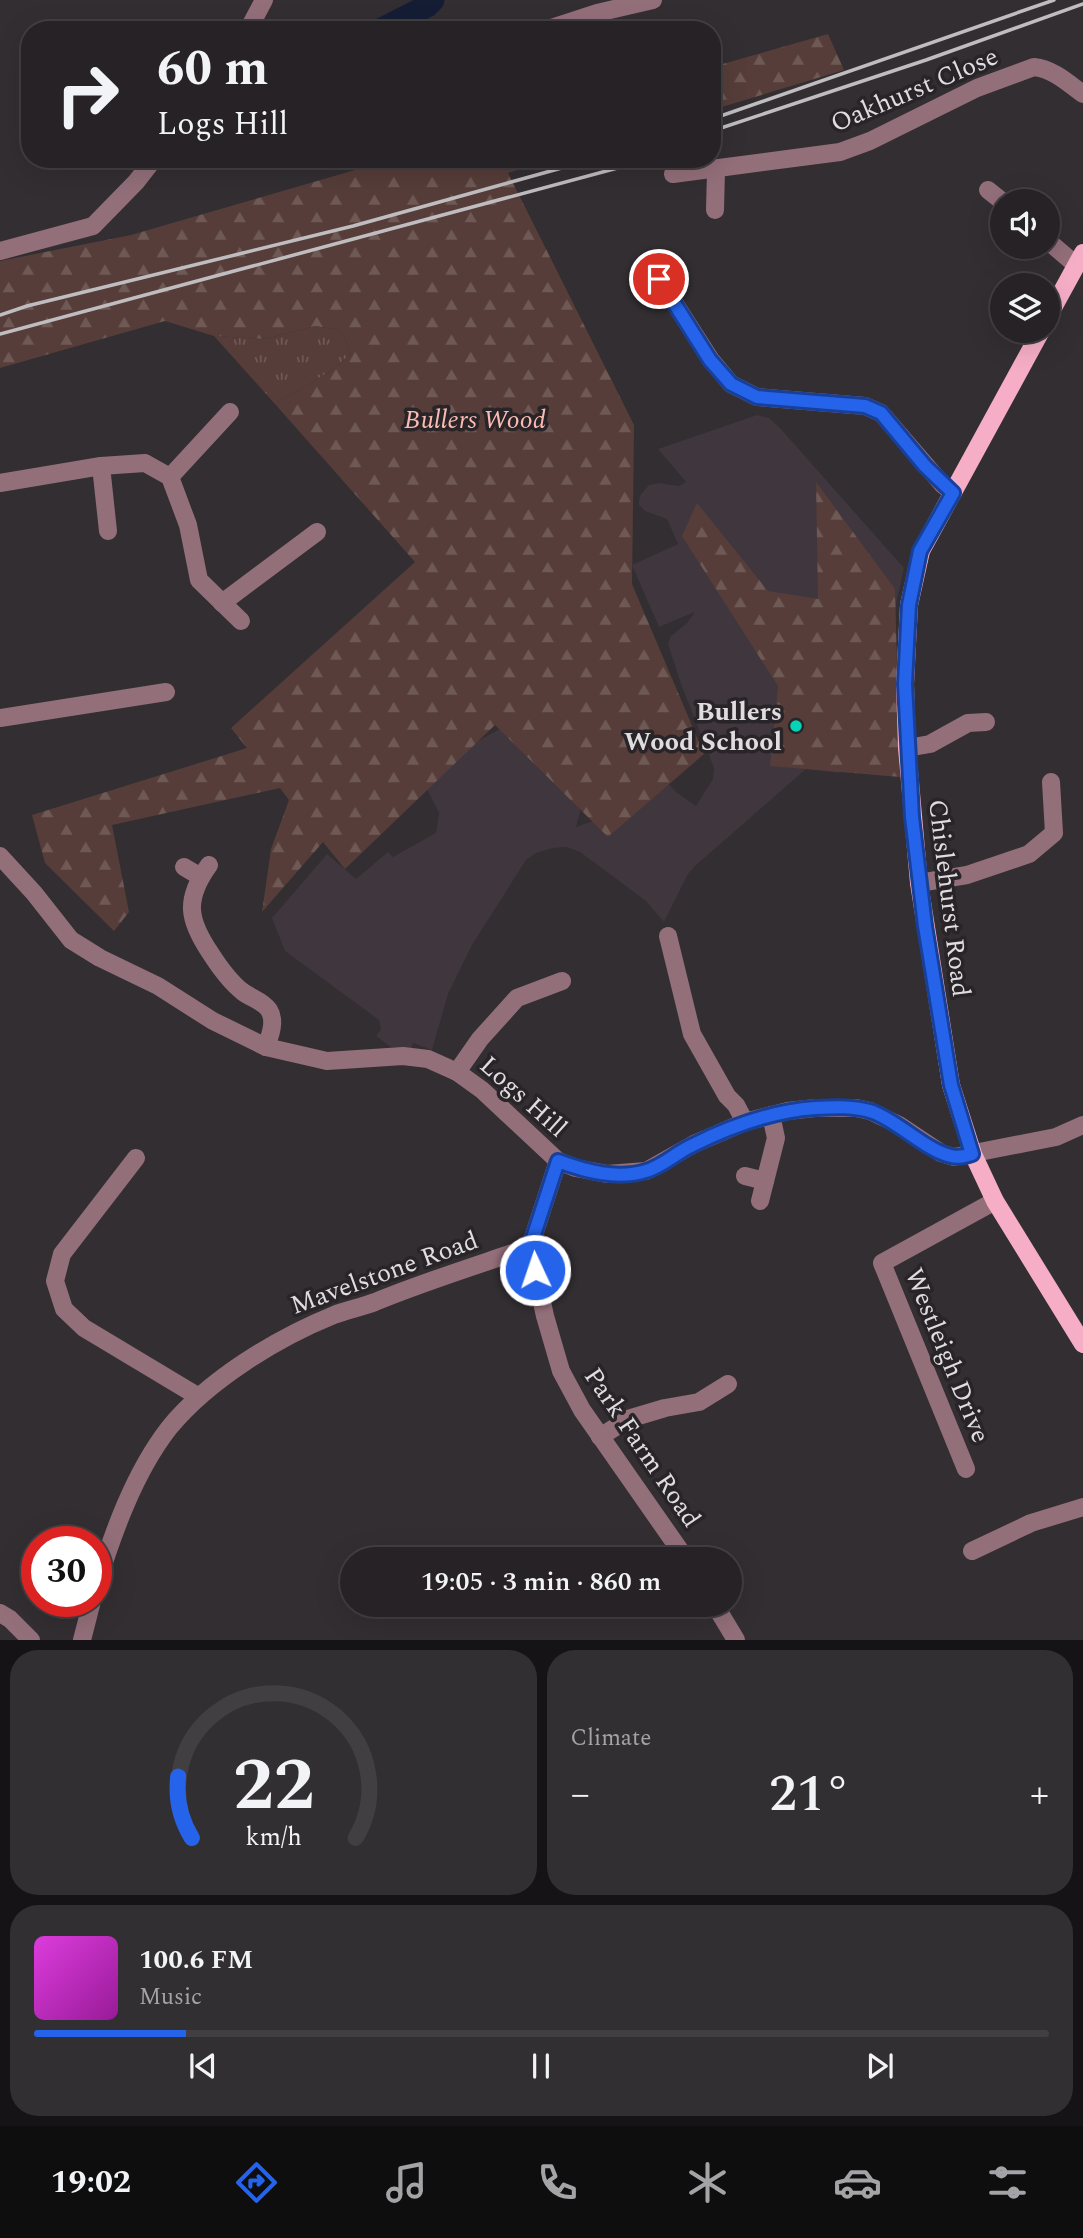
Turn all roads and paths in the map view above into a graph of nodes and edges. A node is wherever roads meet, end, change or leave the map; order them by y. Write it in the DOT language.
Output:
graph roads {
  1 [pos="264,0"];
  2 [pos="653,0"];
  3 [pos="253,21"];
  4 [pos="573,21"];
  5 [pos="1083,94"];
  6 [pos="147,168"];
  7 [pos="716,170"];
  8 [pos="673,174"];
  9 [pos="715,211"];
  10 [pos="1060,248"];
  11 [pos="0,251"];
  12 [pos="1080,259"];
  13 [pos="659,279"];
  14 [pos="1060,295"];
  15 [pos="1034,343"];
  16 [pos="230,412"];
  17 [pos="101,466"];
  18 [pos="170,477"];
  19 [pos="0,483"];
  20 [pos="953,493"];
  21 [pos="108,531"];
  22 [pos="317,532"];
  23 [pos="222,603"];
  24 [pos="241,621"];
  25 [pos="166,692"];
  26 [pos="0,718"];
  27 [pos="986,722"];
  28 [pos="907,748"];
  29 [pos="1051,782"];
  30 [pos="0,856"];
  31 [pos="184,867"];
  32 [pos="919,883"];
  33 [pos="668,936"];
  34 [pos="562,981"];
  35 [pos="266,1047"];
  36 [pos="457,1072"];
  37 [pos="771,1115"];
  38 [pos="745,1122"];
  39 [pos="1083,1125"];
  40 [pos="972,1154"];
  41 [pos="136,1158"];
  42 [pos="558,1161"];
  43 [pos="745,1176"];
  44 [pos="765,1181"];
  45 [pos="760,1201"];
  46 [pos="995,1201"];
  47 [pos="530,1247"];
  48 [pos="1083,1343"];
  49 [pos="728,1384"];
  50 [pos="199,1397"];
  51 [pos="600,1437"];
  52 [pos="966,1469"];
  53 [pos="1083,1507"];
  54 [pos="112,1539"];
  55 [pos="678,1547"];
  56 [pos="972,1551"];
  57 [pos="0,1613"];
  58 [pos="88,1617"];
  59 [pos="722,1617"];
  60 [pos="31,1640"];
  61 [pos="82,1640"];
  62 [pos="736,1640"];
  1 -- 3 [label="street"];
  2 -- 4 [label="street"];
  5 -- 7 [label="street, Oakhurst Close"];
  6 -- 11 [label="street"];
  7 -- 8 [label="street, Oakhurst Close"];
  7 -- 9 [label="street"];
  10 -- 12 [label="street"];
  12 -- 14 [label="main road"];
  13 -- 20 [label="street"];
  15 -- 20 [label="main road, Chislehurst Road"];
  16 -- 18 [label="street"];
  17 -- 18 [label="street"];
  17 -- 19 [label="street"];
  17 -- 21 [label="street"];
  18 -- 23 [label="street"];
  20 -- 28 [label="main road, Chislehurst Road"];
  22 -- 23 [label="street"];
  23 -- 24 [label="street"];
  25 -- 26 [label="street"];
  27 -- 28 [label="street"];
  28 -- 32 [label="main road, Chislehurst Road"];
  29 -- 32 [label="street"];
  30 -- 35 [label="street, Logs Hill"];
  31 -- 35 [label="street"];
  32 -- 40 [label="main road, Chislehurst Road"];
  33 -- 38 [label="street"];
  34 -- 36 [label="street"];
  35 -- 36 [label="street, Logs Hill"];
  36 -- 42 [label="street, Logs Hill"];
  37 -- 38 [label="street, Logs Hill"];
  37 -- 40 [label="street, Logs Hill"];
  37 -- 44 [label="street"];
  38 -- 42 [label="street, Logs Hill"];
  39 -- 40 [label="street, Logs Hill"];
  40 -- 46 [label="main road, Chislehurst Road"];
  41 -- 50 [label="street"];
  42 -- 47 [label="street"];
  43 -- 44 [label="street"];
  44 -- 45 [label="street"];
  46 -- 48 [label="main road, Chislehurst Road"];
  46 -- 52 [label="street, Westleigh Drive"];
  47 -- 50 [label="street, Mavelstone Road"];
  47 -- 51 [label="street, Park Farm Road"];
  49 -- 51 [label="street"];
  50 -- 54 [label="street, Mavelstone Road"];
  51 -- 55 [label="street, Park Farm Road"];
  53 -- 56 [label="street"];
  57 -- 60 [label="street"];
  58 -- 61 [label="street"];
  59 -- 62 [label="street"];
}
